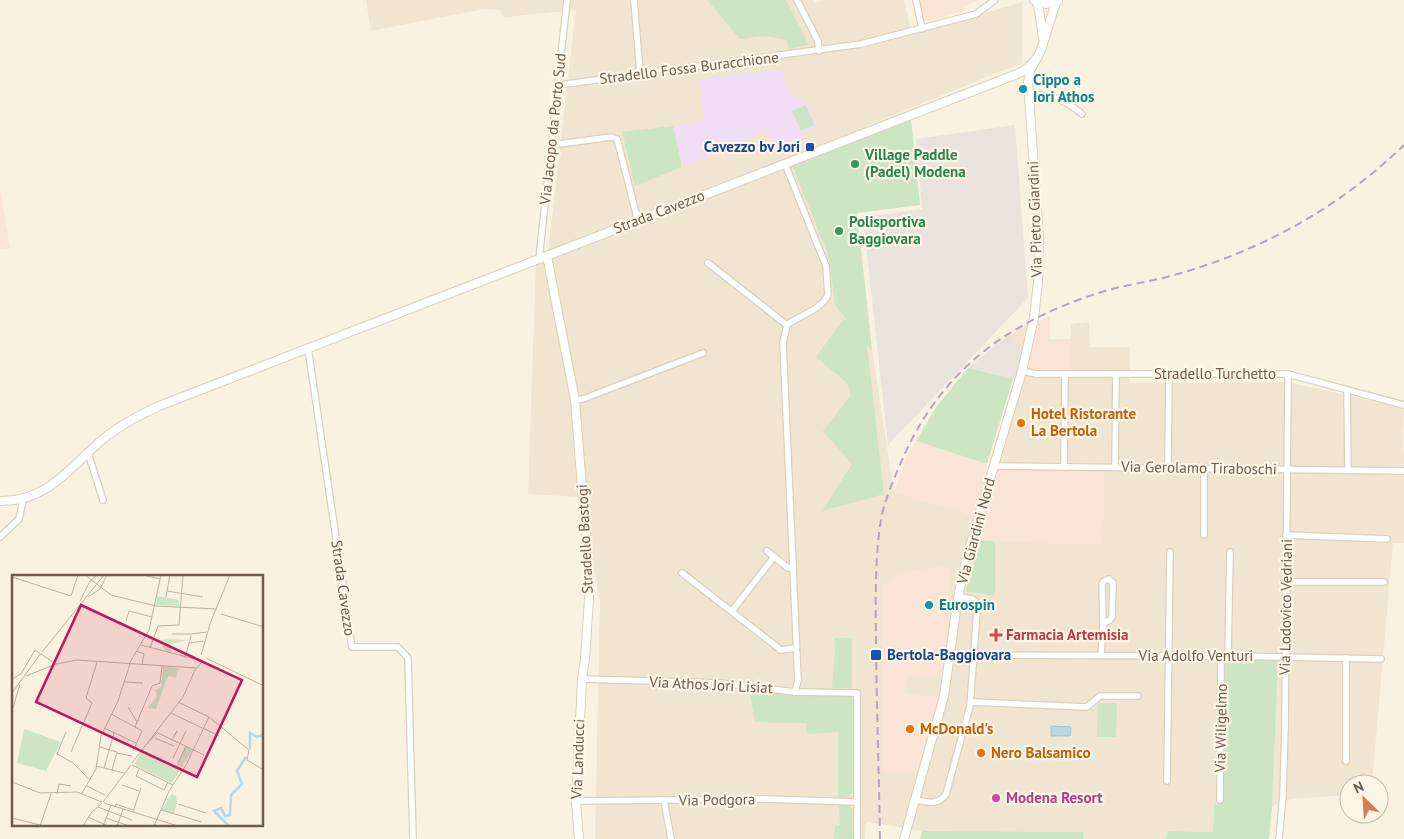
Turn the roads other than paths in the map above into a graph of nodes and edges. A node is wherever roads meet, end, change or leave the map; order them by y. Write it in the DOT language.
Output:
graph roads {
  1 [pos="567,0"];
  2 [pos="634,0"];
  3 [pos="797,0"];
  4 [pos="916,0"];
  5 [pos="995,1"];
  6 [pos="1035,1"];
  7 [pos="1058,1"];
  8 [pos="922,29"];
  9 [pos="1044,40"];
  10 [pos="819,51"];
  11 [pos="1037,58"];
  12 [pos="640,74"];
  13 [pos="1011,76"];
  14 [pos="559,85"];
  15 [pos="1028,95"];
  16 [pos="1082,114"];
  17 [pos="552,145"];
  18 [pos="785,164"];
  19 [pos="638,221"];
  20 [pos="543,257"];
  21 [pos="708,263"];
  22 [pos="787,325"];
  23 [pos="308,348"];
  24 [pos="703,353"];
  25 [pos="1022,371"];
  26 [pos="1169,373"];
  27 [pos="1065,374"];
  28 [pos="1116,374"];
  29 [pos="1288,374"];
  30 [pos="1347,390"];
  31 [pos="574,400"];
  32 [pos="1404,405"];
  33 [pos="88,453"];
  34 [pos="994,466"];
  35 [pos="1064,466"];
  36 [pos="1115,467"];
  37 [pos="1168,467"];
  38 [pos="1204,467"];
  39 [pos="1348,469"];
  40 [pos="1287,470"];
  41 [pos="1404,470"];
  42 [pos="23,500"];
  43 [pos="103,500"];
  44 [pos="0,501"];
  45 [pos="1204,535"];
  46 [pos="1286,535"];
  47 [pos="0,537"];
  48 [pos="1387,539"];
  49 [pos="766,551"];
  50 [pos="1170,552"];
  51 [pos="1230,552"];
  52 [pos="774,557"];
  53 [pos="793,567"];
  54 [pos="682,573"];
  55 [pos="1285,582"];
  56 [pos="1384,582"];
  57 [pos="958,597"];
  58 [pos="732,612"];
  59 [pos="1103,624"];
  60 [pos="796,648"];
  61 [pos="975,655"];
  62 [pos="1102,655"];
  63 [pos="1169,656"];
  64 [pos="1224,656"];
  65 [pos="1285,656"];
  66 [pos="1346,658"];
  67 [pos="1381,659"];
  68 [pos="582,679"];
  69 [pos="796,692"];
  70 [pos="1138,696"];
  71 [pos="970,702"];
  72 [pos="1346,761"];
  73 [pos="1167,781"];
  74 [pos="664,800"];
  75 [pos="916,800"];
  76 [pos="1220,800"];
  77 [pos="576,801"];
  78 [pos="857,802"];
  79 [pos="413,839"];
  80 [pos="579,839"];
  81 [pos="670,839"];
  82 [pos="857,839"];
  83 [pos="904,839"];
  84 [pos="1279,839"];
  1 -- 14 [label="street, Via Jacopo da Porto Sud"];
  2 -- 12 [label="street"];
  3 -- 10 [label="street"];
  4 -- 8 [label="street"];
  5 -- 8 [label="street, Stradello Fossa Buracchione"];
  6 -- 7 [label="street, Via Pietro Giardini"];
  6 -- 9 [label="street, Via Pietro Giardini"];
  7 -- 9 [label="street, Via Pietro Giardini"];
  8 -- 10 [label="street, Stradello Fossa Buracchione"];
  9 -- 11 [label="street, Via Pietro Giardini"];
  10 -- 12 [label="street, Stradello Fossa Buracchione"];
  11 -- 13 [label="street, Strada Cavezzo"];
  11 -- 15 [label="street, Via Pietro Giardini"];
  12 -- 14 [label="street, Stradello Fossa Buracchione"];
  13 -- 15 [label="street"];
  13 -- 18 [label="street, Strada Cavezzo"];
  14 -- 17 [label="street, Via Jacopo da Porto Sud"];
  15 -- 16 [label="street"];
  15 -- 25 [label="street, Via Pietro Giardini"];
  17 -- 19 [label="street"];
  17 -- 20 [label="street, Via Jacopo da Porto Sud"];
  18 -- 19 [label="street, Strada Cavezzo"];
  18 -- 22 [label="street"];
  19 -- 20 [label="street, Strada Cavezzo"];
  20 -- 23 [label="street, Strada Cavezzo"];
  20 -- 31 [label="street, Stradello Bastogi"];
  21 -- 22 [label="street"];
  22 -- 53 [label="street"];
  23 -- 33 [label="street, Strada Cavezzo"];
  23 -- 79 [label="street, Strada Cavezzo"];
  24 -- 31 [label="street"];
  25 -- 27 [label="street, Stradello Turchetto"];
  25 -- 34 [label="street, Via Giardini Nord"];
  26 -- 28 [label="street, Stradello Turchetto"];
  26 -- 29 [label="street, Stradello Turchetto"];
  26 -- 37 [label="street"];
  27 -- 28 [label="street, Stradello Turchetto"];
  27 -- 35 [label="street"];
  28 -- 36 [label="street"];
  29 -- 30 [label="street, Stradello Turchetto"];
  29 -- 40 [label="street, Via Lodovico Vedriani"];
  30 -- 32 [label="street, Stradello Turchetto"];
  30 -- 39 [label="street"];
  31 -- 68 [label="street, Stradello Bastogi"];
  33 -- 42 [label="street, Strada Cavezzo"];
  33 -- 43 [label="street"];
  34 -- 35 [label="street, Via Gerolamo Tiraboschi"];
  34 -- 57 [label="street, Via Giardini Nord"];
  35 -- 36 [label="street, Via Gerolamo Tiraboschi"];
  36 -- 37 [label="street, Via Gerolamo Tiraboschi"];
  37 -- 38 [label="street, Via Gerolamo Tiraboschi"];
  38 -- 40 [label="street, Via Gerolamo Tiraboschi"];
  38 -- 45 [label="street"];
  39 -- 40 [label="street, Via Gerolamo Tiraboschi"];
  39 -- 41 [label="street, Via Gerolamo Tiraboschi"];
  40 -- 46 [label="street, Via Lodovico Vedriani"];
  42 -- 44 [label="street, Strada Cavezzo"];
  42 -- 47 [label="street"];
  46 -- 48 [label="street"];
  46 -- 55 [label="street, Via Lodovico Vedriani"];
  49 -- 52 [label="street"];
  50 -- 63 [label="street"];
  51 -- 64 [label="street, Via Wiligelmo"];
  52 -- 53 [label="street"];
  52 -- 58 [label="street"];
  53 -- 60 [label="street"];
  54 -- 58 [label="street"];
  55 -- 56 [label="street"];
  55 -- 65 [label="street, Via Lodovico Vedriani"];
  57 -- 61 [label="street"];
  57 -- 75 [label="street, Via Giardini Nord"];
  58 -- 60 [label="street"];
  59 -- 59 [label="street"];
  59 -- 62 [label="street"];
  60 -- 69 [label="street"];
  61 -- 62 [label="street, Via Adolfo Venturi"];
  61 -- 71 [label="street"];
  62 -- 63 [label="street, Via Adolfo Venturi"];
  63 -- 64 [label="street, Via Adolfo Venturi"];
  63 -- 73 [label="street"];
  64 -- 65 [label="street, Via Adolfo Venturi"];
  64 -- 76 [label="street, Via Wiligelmo"];
  65 -- 66 [label="street, Via Adolfo Venturi"];
  65 -- 84 [label="street, Via Lodovico Vedriani"];
  66 -- 67 [label="street, Via Adolfo Venturi"];
  66 -- 72 [label="street"];
  68 -- 69 [label="street, Via Athos Jori Lisiat"];
  68 -- 77 [label="street, Via Landucci"];
  69 -- 78 [label="street, Via Athos Jori Lisiat"];
  70 -- 71 [label="street"];
  71 -- 75 [label="street"];
  74 -- 77 [label="street, Via Podgora"];
  74 -- 78 [label="street, Via Podgora"];
  74 -- 81 [label="street"];
  75 -- 83 [label="street, Via Giardini Nord"];
  77 -- 80 [label="street, Via Landucci"];
  78 -- 82 [label="street"];
}
